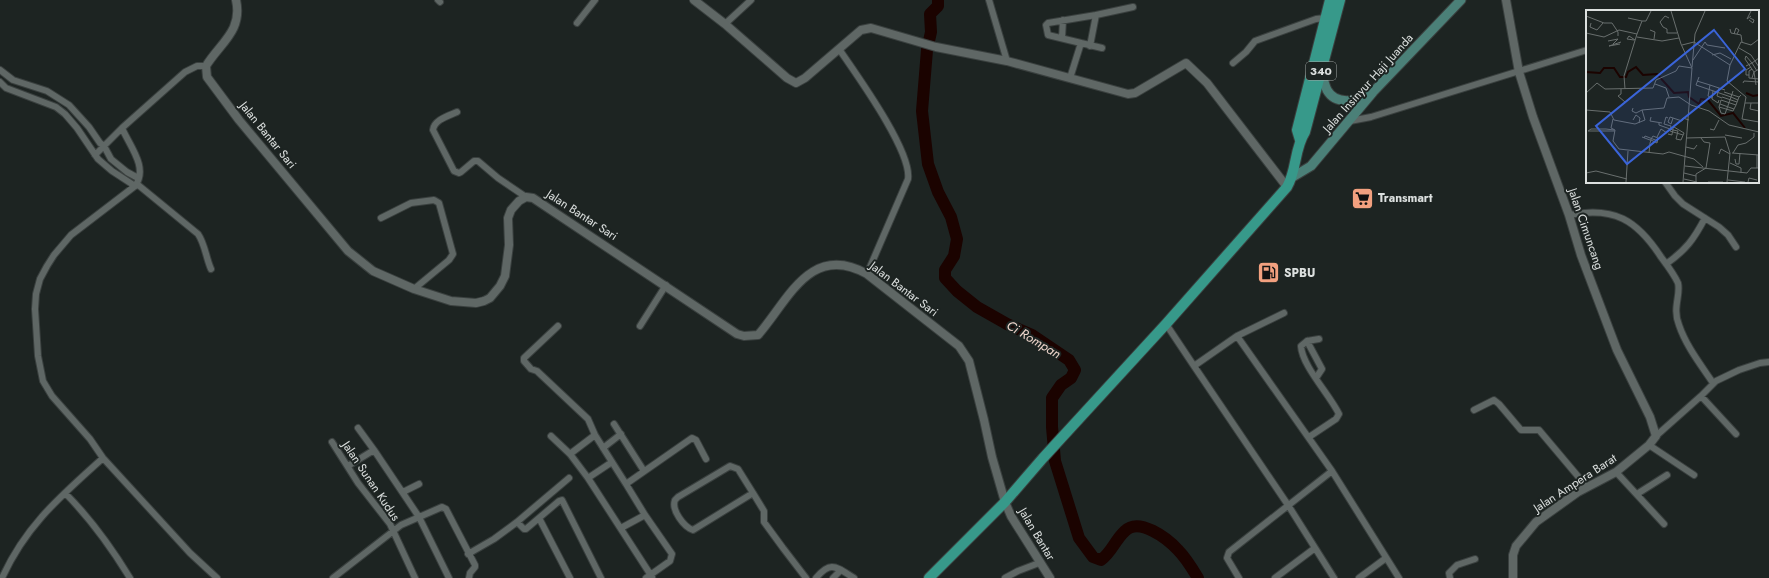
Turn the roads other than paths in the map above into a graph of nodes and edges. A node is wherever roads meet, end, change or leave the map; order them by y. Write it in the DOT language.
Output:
graph roads {
  1 [pos="236,0"];
  2 [pos="595,0"];
  3 [pos="694,0"];
  4 [pos="751,0"];
  5 [pos="989,0"];
  6 [pos="1330,0"];
  7 [pos="1340,0"];
  8 [pos="1461,0"];
  9 [pos="1506,0"];
  10 [pos="1133,8"];
  11 [pos="1096,15"];
  12 [pos="1325,18"];
  13 [pos="1063,20"];
  14 [pos="577,23"];
  15 [pos="725,24"];
  16 [pos="1062,38"];
  17 [pos="1080,43"];
  18 [pos="1090,46"];
  19 [pos="1102,48"];
  20 [pos="839,50"];
  21 [pos="1586,50"];
  22 [pos="1007,61"];
  23 [pos="1232,63"];
  24 [pos="206,66"];
  25 [pos="0,70"];
  26 [pos="1321,71"];
  27 [pos="1519,72"];
  28 [pos="1070,78"];
  29 [pos="0,82"];
  30 [pos="1373,92"];
  31 [pos="457,112"];
  32 [pos="1350,121"];
  33 [pos="122,128"];
  34 [pos="1300,140"];
  35 [pos="100,151"];
  36 [pos="137,182"];
  37 [pos="1289,182"];
  38 [pos="1666,183"];
  39 [pos="526,197"];
  40 [pos="1569,214"];
  41 [pos="381,218"];
  42 [pos="1705,218"];
  43 [pos="1736,248"];
  44 [pos="1666,264"];
  45 [pos="211,269"];
  46 [pos="867,274"];
  47 [pos="666,285"];
  48 [pos="414,289"];
  49 [pos="1284,313"];
  50 [pos="1166,324"];
  51 [pos="558,326"];
  52 [pos="640,326"];
  53 [pos="1237,336"];
  54 [pos="1319,339"];
  55 [pos="1307,341"];
  56 [pos="1769,362"];
  57 [pos="1194,366"];
  58 [pos="1316,378"];
  59 [pos="1713,383"];
  60 [pos="1701,396"];
  61 [pos="1474,410"];
  62 [pos="614,424"];
  63 [pos="358,428"];
  64 [pos="621,434"];
  65 [pos="1736,434"];
  66 [pos="595,435"];
  67 [pos="550,436"];
  68 [pos="1656,436"];
  69 [pos="1309,437"];
  70 [pos="332,442"];
  71 [pos="1649,445"];
  72 [pos="603,448"];
  73 [pos="374,450"];
  74 [pos="570,454"];
  75 [pos="103,458"];
  76 [pos="706,459"];
  77 [pos="612,462"];
  78 [pos="348,466"];
  79 [pos="1332,470"];
  80 [pos="644,471"];
  81 [pos="1616,472"];
  82 [pos="1667,475"];
  83 [pos="1694,475"];
  84 [pos="569,478"];
  85 [pos="588,478"];
  86 [pos="419,484"];
  87 [pos="626,484"];
  88 [pos="1587,487"];
  89 [pos="67,490"];
  90 [pos="403,492"];
  91 [pos="753,493"];
  92 [pos="1637,494"];
  93 [pos="1005,502"];
  94 [pos="1288,505"];
  95 [pos="645,515"];
  96 [pos="419,517"];
  97 [pos="539,518"];
  98 [pos="517,522"];
  99 [pos="1664,524"];
  100 [pos="620,528"];
  101 [pos="392,532"];
  102 [pos="1315,548"];
  103 [pos="468,554"];
  104 [pos="1386,558"];
  105 [pos="1475,559"];
  106 [pos="1039,563"];
  107 [pos="841,570"];
  108 [pos="650,577"];
  109 [pos="2,578"];
  110 [pos="130,578"];
  111 [pos="217,578"];
  112 [pos="333,578"];
  113 [pos="415,578"];
  114 [pos="449,578"];
  115 [pos="469,578"];
  116 [pos="570,578"];
  117 [pos="601,578"];
  118 [pos="806,578"];
  119 [pos="816,578"];
  120 [pos="833,578"];
  121 [pos="854,578"];
  122 [pos="929,578"];
  123 [pos="1005,578"];
  124 [pos="1050,578"];
  125 [pos="1239,578"];
  126 [pos="1275,578"];
  127 [pos="1334,578"];
  128 [pos="1359,578"];
  129 [pos="1399,578"];
  130 [pos="1450,578"];
  131 [pos="1513,578"];
  1 -- 24 [label="street"];
  2 -- 14 [label="street"];
  3 -- 15 [label="street"];
  4 -- 15 [label="street"];
  5 -- 22 [label="street"];
  6 -- 12 [label="main road, 340"];
  7 -- 26 [label="main road, 340"];
  8 -- 30 [label="main road, Jalan Insinyur Haji Juanda"];
  9 -- 27 [label="street, Jalan Cimuncang"];
  10 -- 11 [label="street"];
  11 -- 13 [label="street"];
  11 -- 18 [label="street"];
  12 -- 23 [label="street"];
  12 -- 34 [label="main road, 340"];
  13 -- 16 [label="street"];
  13 -- 16 [label="street"];
  15 -- 20 [label="street"];
  16 -- 17 [label="street"];
  17 -- 18 [label="street"];
  17 -- 28 [label="street"];
  18 -- 19 [label="street"];
  20 -- 22 [label="street"];
  20 -- 46 [label="street"];
  21 -- 27 [label="street"];
  22 -- 28 [label="street"];
  24 -- 33 [label="street"];
  24 -- 48 [label="street, Jalan Bantar Sari"];
  25 -- 35 [label="street"];
  26 -- 30 [label="main road"];
  26 -- 34 [label="main road, 340"];
  27 -- 32 [label="street"];
  27 -- 40 [label="street, Jalan Cimuncang"];
  28 -- 37 [label="street"];
  29 -- 35 [label="street"];
  30 -- 32 [label="main road, Jalan Insinyur Haji Juanda"];
  31 -- 39 [label="street"];
  32 -- 37 [label="main road, Jalan Insinyur Haji Juanda"];
  33 -- 35 [label="street"];
  33 -- 36 [label="street"];
  34 -- 37 [label="main road"];
  35 -- 36 [label="street"];
  35 -- 36 [label="street"];
  36 -- 45 [label="street"];
  36 -- 75 [label="street"];
  37 -- 50 [label="main road"];
  38 -- 42 [label="street"];
  39 -- 47 [label="street, Jalan Bantar Sari"];
  39 -- 48 [label="street, Jalan Bantar Sari"];
  40 -- 44 [label="street"];
  40 -- 68 [label="street, Jalan Cimuncang"];
  41 -- 48 [label="street"];
  42 -- 43 [label="street"];
  42 -- 44 [label="street"];
  44 -- 59 [label="street"];
  46 -- 47 [label="street, Jalan Bantar Sari"];
  46 -- 93 [label="street, Jalan Bantar Sari"];
  47 -- 52 [label="street"];
  49 -- 53 [label="street"];
  50 -- 57 [label="street"];
  50 -- 93 [label="main road"];
  51 -- 66 [label="street"];
  53 -- 57 [label="street"];
  53 -- 69 [label="street"];
  54 -- 55 [label="street"];
  55 -- 58 [label="street"];
  55 -- 58 [label="street"];
  56 -- 59 [label="street"];
  57 -- 94 [label="street"];
  58 -- 69 [label="street"];
  59 -- 60 [label="street"];
  60 -- 65 [label="street"];
  60 -- 68 [label="street"];
  61 -- 88 [label="street"];
  62 -- 64 [label="street"];
  63 -- 73 [label="street"];
  64 -- 72 [label="street"];
  64 -- 80 [label="street"];
  66 -- 72 [label="street"];
  66 -- 74 [label="street"];
  67 -- 74 [label="street"];
  68 -- 71 [label="street"];
  69 -- 79 [label="street"];
  70 -- 78 [label="street, Jalan Sunan Kudus"];
  71 -- 81 [label="street, Jalan Ampera Barat"];
  71 -- 83 [label="street"];
  72 -- 77 [label="street"];
  73 -- 78 [label="street"];
  73 -- 90 [label="street"];
  74 -- 85 [label="street"];
  75 -- 89 [label="street"];
  75 -- 111 [label="street"];
  76 -- 80 [label="street"];
  77 -- 85 [label="street"];
  77 -- 87 [label="street"];
  78 -- 101 [label="street, Jalan Sunan Kudus"];
  79 -- 94 [label="street"];
  79 -- 104 [label="street"];
  80 -- 87 [label="street"];
  81 -- 88 [label="street, Jalan Ampera Barat"];
  81 -- 92 [label="street"];
  82 -- 92 [label="street"];
  84 -- 98 [label="street"];
  85 -- 100 [label="street"];
  86 -- 90 [label="street"];
  87 -- 95 [label="street"];
  88 -- 131 [label="street, Jalan Ampera Barat"];
  89 -- 109 [label="street"];
  89 -- 110 [label="street"];
  90 -- 96 [label="street"];
  91 -- 91 [label="street"];
  91 -- 118 [label="street"];
  92 -- 99 [label="street"];
  93 -- 106 [label="street, Jalan Bantar"];
  93 -- 122 [label="main road"];
  94 -- 102 [label="street"];
  94 -- 125 [label="street"];
  95 -- 100 [label="street"];
  95 -- 108 [label="street"];
  96 -- 101 [label="street"];
  96 -- 103 [label="street"];
  96 -- 114 [label="street"];
  97 -- 98 [label="street"];
  97 -- 116 [label="street"];
  97 -- 117 [label="street"];
  98 -- 103 [label="street"];
  100 -- 108 [label="street"];
  101 -- 112 [label="street"];
  101 -- 113 [label="street, Jalan Sunan Kudus"];
  102 -- 126 [label="street"];
  102 -- 127 [label="street"];
  103 -- 115 [label="street"];
  104 -- 128 [label="street"];
  104 -- 129 [label="street"];
  105 -- 130 [label="street"];
  106 -- 123 [label="street"];
  106 -- 124 [label="street, Jalan Bantar"];
  107 -- 119 [label="street"];
  107 -- 120 [label="street"];
  107 -- 121 [label="street"];
}
